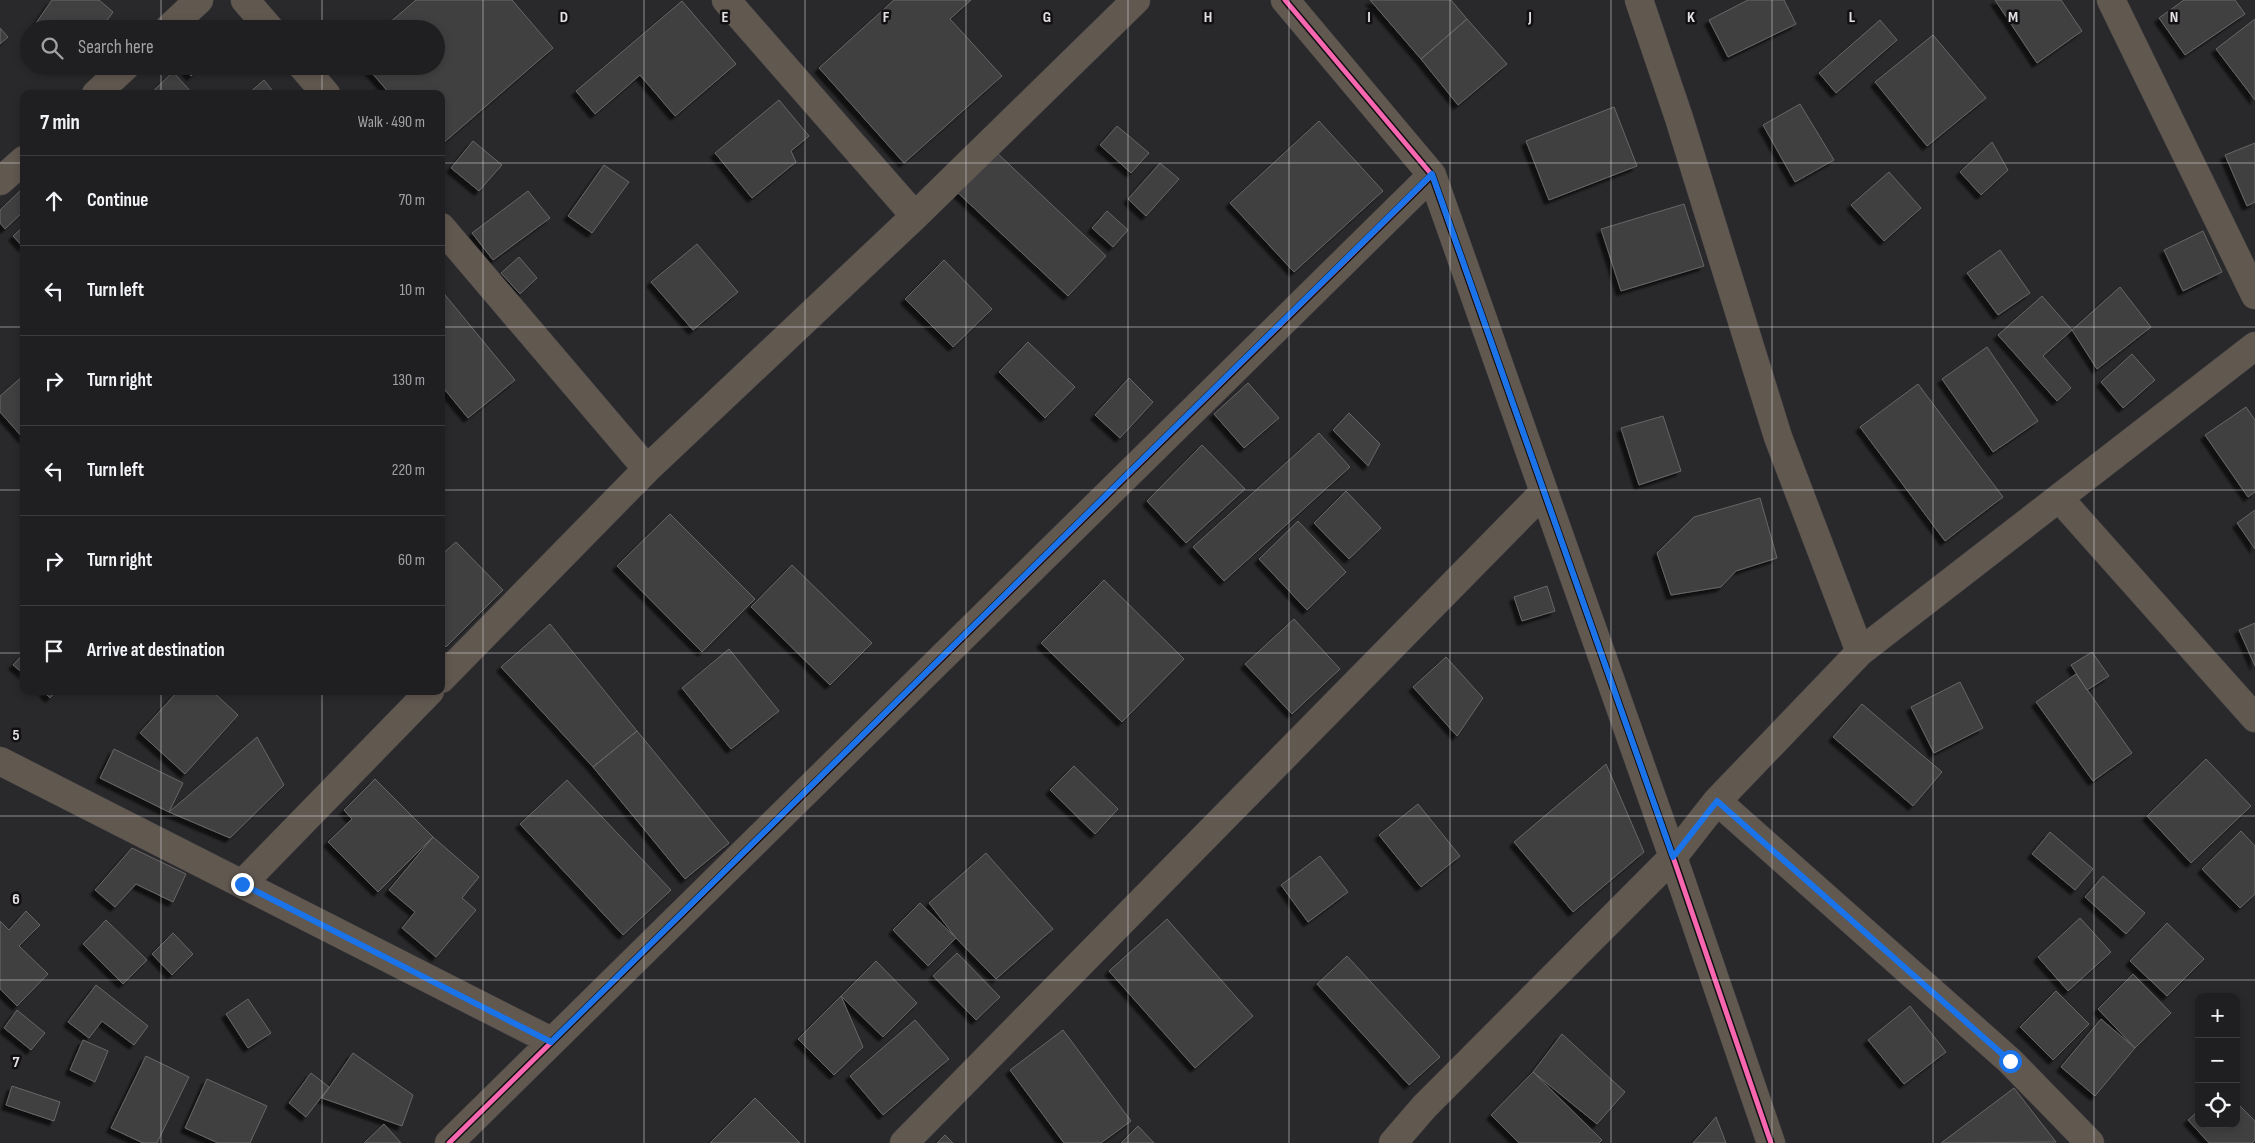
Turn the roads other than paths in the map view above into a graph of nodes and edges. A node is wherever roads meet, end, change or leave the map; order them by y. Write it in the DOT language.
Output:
graph roads {
  1 [pos="199,0"];
  2 [pos="245,0"];
  3 [pos="726,0"];
  4 [pos="1136,0"];
  5 [pos="1285,0"];
  6 [pos="1640,0"];
  7 [pos="2111,0"];
  8 [pos="178,20"];
  9 [pos="262,20"];
  10 [pos="116,75"];
  11 [pos="310,75"];
  12 [pos="100,90"];
  13 [pos="323,90"];
  14 [pos="20,164"];
  15 [pos="1432,174"];
  16 [pos="0,181"];
  17 [pos="915,216"];
  18 [pos="445,232"];
  19 [pos="2255,295"];
  20 [pos="2255,346"];
  21 [pos="647,468"];
  22 [pos="1544,492"];
  23 [pos="2059,498"];
  24 [pos="1860,652"];
  25 [pos="445,676"];
  26 [pos="426,695"];
  27 [pos="2255,718"];
  28 [pos="0,761"];
  29 [pos="1717,801"];
  30 [pos="1673,857"];
  31 [pos="242,884"];
  32 [pos="551,1042"];
  33 [pos="449,1143"];
  34 [pos="904,1143"];
  35 [pos="1393,1143"];
  36 [pos="1771,1143"];
  37 [pos="2090,1143"];
  1 -- 8 [label="street"];
  2 -- 9 [label="street"];
  3 -- 17 [label="street"];
  4 -- 17 [label="street"];
  5 -- 15 [label="street"];
  6 -- 24 [label="street"];
  7 -- 19 [label="street"];
  10 -- 12 [label="street"];
  11 -- 13 [label="street"];
  14 -- 16 [label="street"];
  15 -- 22 [label="street"];
  15 -- 32 [label="street"];
  17 -- 21 [label="street"];
  18 -- 21 [label="street"];
  20 -- 23 [label="street"];
  21 -- 25 [label="street"];
  22 -- 30 [label="street"];
  22 -- 34 [label="street"];
  23 -- 24 [label="street"];
  23 -- 27 [label="street"];
  24 -- 29 [label="street"];
  26 -- 31 [label="street"];
  28 -- 31 [label="street"];
  29 -- 30 [label="street"];
  29 -- 37 [label="street"];
  30 -- 35 [label="street"];
  30 -- 36 [label="street"];
  31 -- 32 [label="street"];
  32 -- 33 [label="street"];
}
